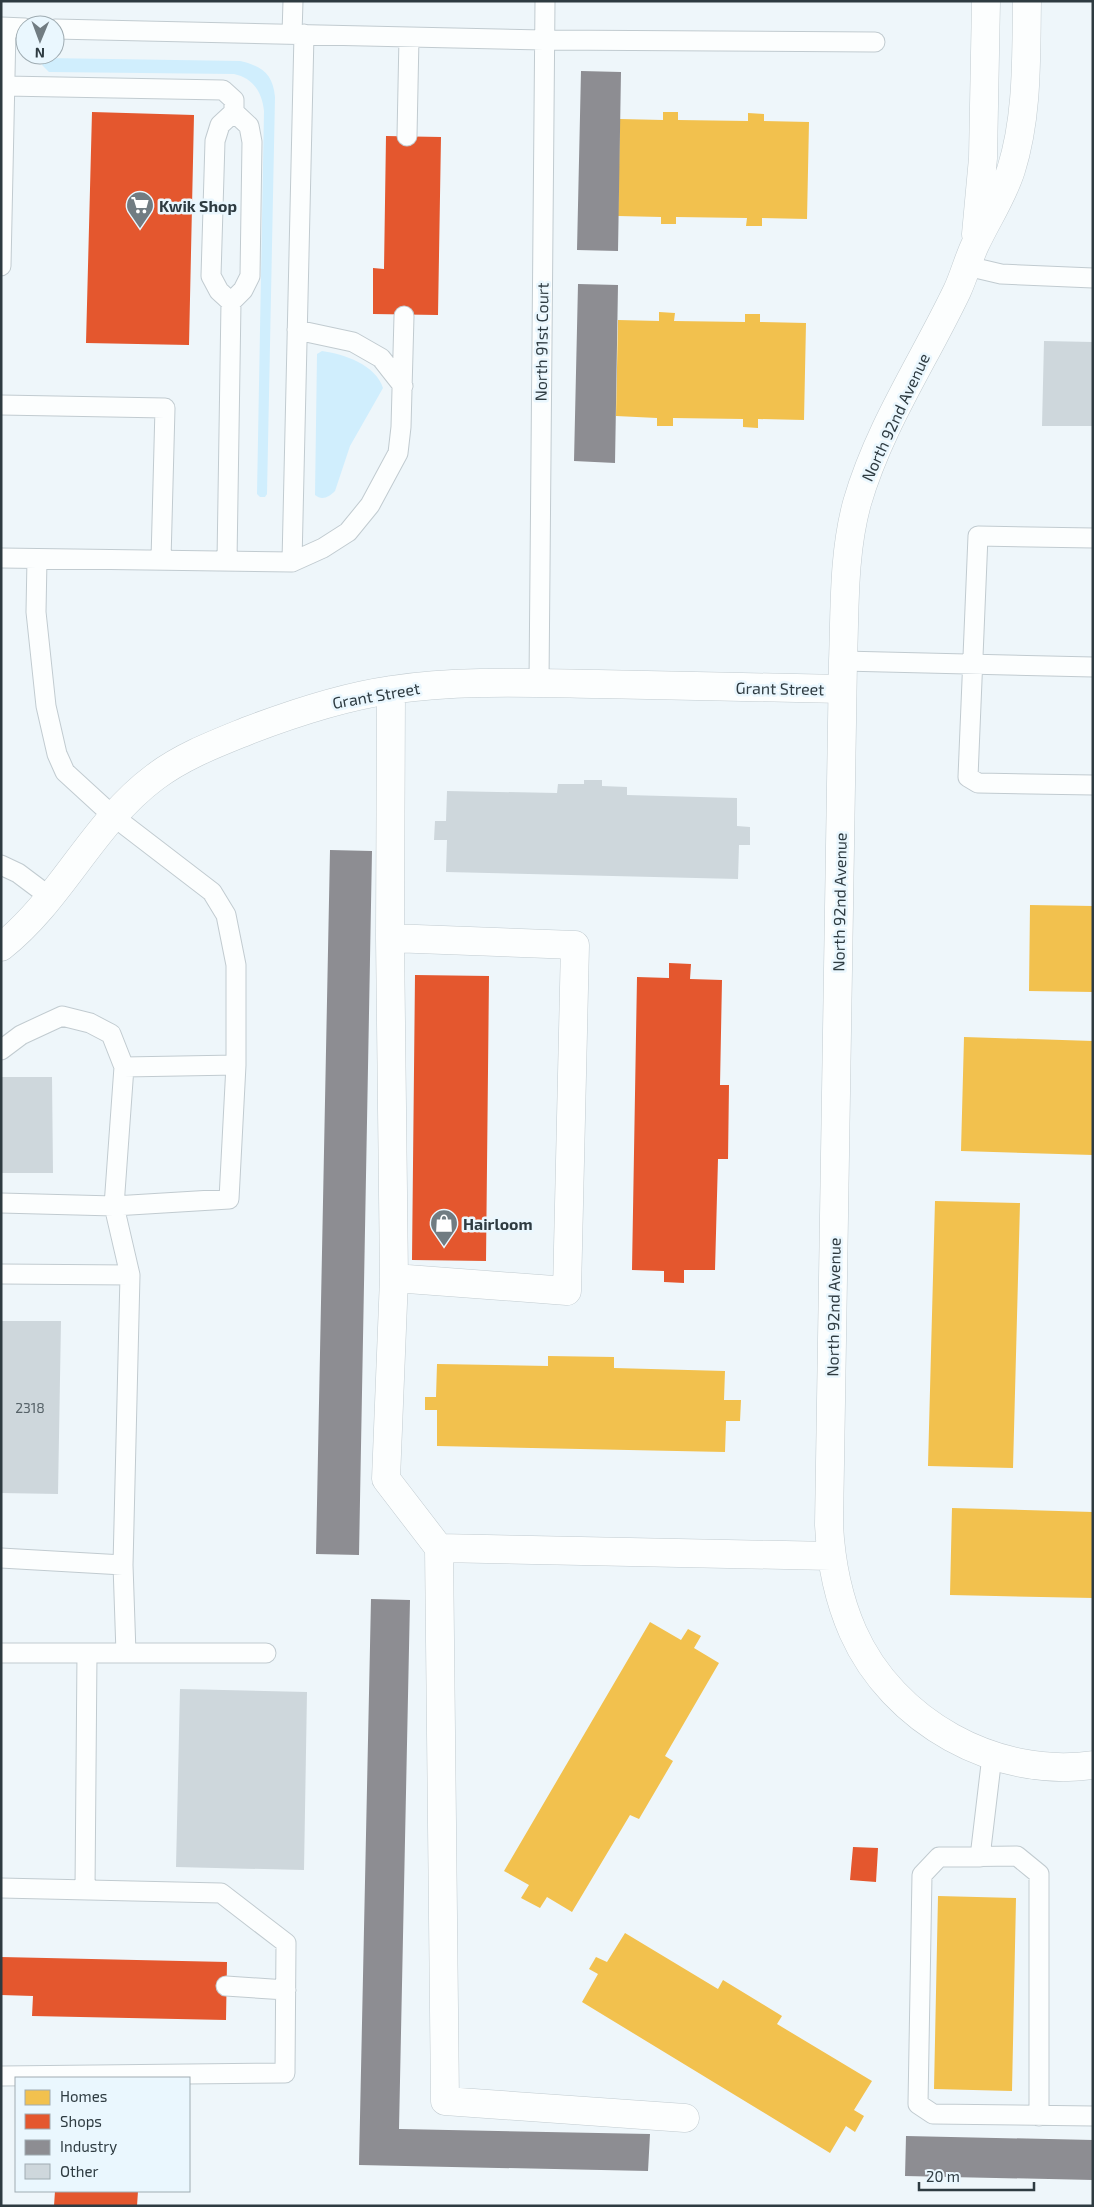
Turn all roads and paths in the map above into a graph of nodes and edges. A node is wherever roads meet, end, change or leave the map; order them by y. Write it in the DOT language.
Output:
graph roads {
  1 [pos="293,1"];
  2 [pos="545,1"];
  3 [pos="986,1"];
  4 [pos="1027,1"];
  5 [pos="4,28"];
  6 [pos="65,29"];
  7 [pos="298,34"];
  8 [pos="409,37"];
  9 [pos="544,40"];
  10 [pos="875,42"];
  11 [pos="5,86"];
  12 [pos="234,112"];
  13 [pos="408,136"];
  14 [pos="971,255"];
  15 [pos="1,266"];
  16 [pos="1093,278"];
  17 [pos="231,302"];
  18 [pos="404,316"];
  19 [pos="297,330"];
  20 [pos="403,386"];
  21 [pos="1,405"];
  22 [pos="1093,538"];
  23 [pos="1,558"];
  24 [pos="37,559"];
  25 [pos="161,560"];
  26 [pos="227,561"];
  27 [pos="292,562"];
  28 [pos="843,661"];
  29 [pos="973,664"];
  30 [pos="1093,667"];
  31 [pos="538,683"];
  32 [pos="842,689"];
  33 [pos="391,690"];
  34 [pos="1093,785"];
  35 [pos="113,816"];
  36 [pos="1,865"];
  37 [pos="50,897"];
  38 [pos="390,938"];
  39 [pos="1,947"];
  40 [pos="1,1050"];
  41 [pos="236,1065"];
  42 [pos="124,1067"];
  43 [pos="1,1203"];
  44 [pos="114,1206"];
  45 [pos="1,1274"];
  46 [pos="130,1275"];
  47 [pos="394,1278"];
  48 [pos="439,1548"];
  49 [pos="831,1556"];
  50 [pos="1,1558"];
  51 [pos="123,1565"];
  52 [pos="1,1653"];
  53 [pos="87,1653"];
  54 [pos="126,1653"];
  55 [pos="266,1653"];
  56 [pos="992,1756"];
  57 [pos="1093,1765"];
  58 [pos="980,1857"];
  59 [pos="1,1888"];
  60 [pos="84,1890"];
  61 [pos="226,1986"];
  62 [pos="286,1990"];
  63 [pos="2,2076"];
  64 [pos="1,2087"];
  65 [pos="1040,2116"];
  66 [pos="1093,2116"];
  67 [pos="686,2118"];
  1 -- 7 [label="lane"];
  2 -- 9 [label="lane, North 91st Court"];
  3 -- 14 [label="street, North 92nd Avenue"];
  4 -- 14 [label="street, North 92nd Avenue"];
  5 -- 11 [label="lane"];
  6 -- 7 [label="lane"];
  7 -- 8 [label="lane"];
  7 -- 19 [label="lane"];
  8 -- 9 [label="lane"];
  8 -- 13 [label="lane"];
  9 -- 10 [label="lane"];
  9 -- 31 [label="lane, North 91st Court"];
  11 -- 12 [label="lane"];
  11 -- 15 [label="lane"];
  12 -- 17 [label="lane"];
  12 -- 17 [label="lane"];
  14 -- 16 [label="lane"];
  14 -- 28 [label="street, North 92nd Avenue"];
  17 -- 26 [label="lane"];
  18 -- 20 [label="lane"];
  19 -- 20 [label="lane"];
  19 -- 27 [label="lane"];
  20 -- 27 [label="lane"];
  21 -- 25 [label="lane"];
  22 -- 29 [label="lane"];
  23 -- 24 [label="lane"];
  24 -- 25 [label="lane"];
  24 -- 35 [label="lane"];
  25 -- 26 [label="lane"];
  26 -- 27 [label="lane"];
  28 -- 29 [label="lane"];
  28 -- 32 [label="street, North 92nd Avenue"];
  29 -- 30 [label="lane"];
  29 -- 34 [label="lane"];
  31 -- 32 [label="street, Grant Street"];
  31 -- 33 [label="street, Grant Street"];
  32 -- 49 [label="street, North 92nd Avenue"];
  33 -- 35 [label="street, Grant Street"];
  33 -- 38 [label="street"];
  35 -- 37 [label="street, Grant Street"];
  35 -- 41 [label="lane"];
  36 -- 37 [label="lane"];
  37 -- 39 [label="street, Grant Street"];
  38 -- 47 [label="street"];
  38 -- 47 [label="street"];
  40 -- 42 [label="lane"];
  41 -- 42 [label="lane"];
  41 -- 44 [label="lane"];
  42 -- 44 [label="lane"];
  43 -- 44 [label="lane"];
  44 -- 46 [label="lane"];
  45 -- 46 [label="lane"];
  46 -- 51 [label="lane"];
  47 -- 48 [label="street"];
  48 -- 49 [label="street"];
  48 -- 67 [label="street"];
  49 -- 56 [label="street, North 92nd Avenue"];
  50 -- 51 [label="lane"];
  51 -- 54 [label="lane"];
  52 -- 53 [label="lane"];
  53 -- 54 [label="lane"];
  53 -- 60 [label="lane"];
  54 -- 55 [label="lane"];
  56 -- 57 [label="street, North 92nd Avenue"];
  56 -- 58 [label="lane"];
  58 -- 65 [label="lane"];
  58 -- 65 [label="lane"];
  59 -- 60 [label="lane"];
  60 -- 62 [label="lane"];
  61 -- 62 [label="lane"];
  62 -- 63 [label="lane"];
  63 -- 64 [label="lane"];
  65 -- 66 [label="lane"];
}
